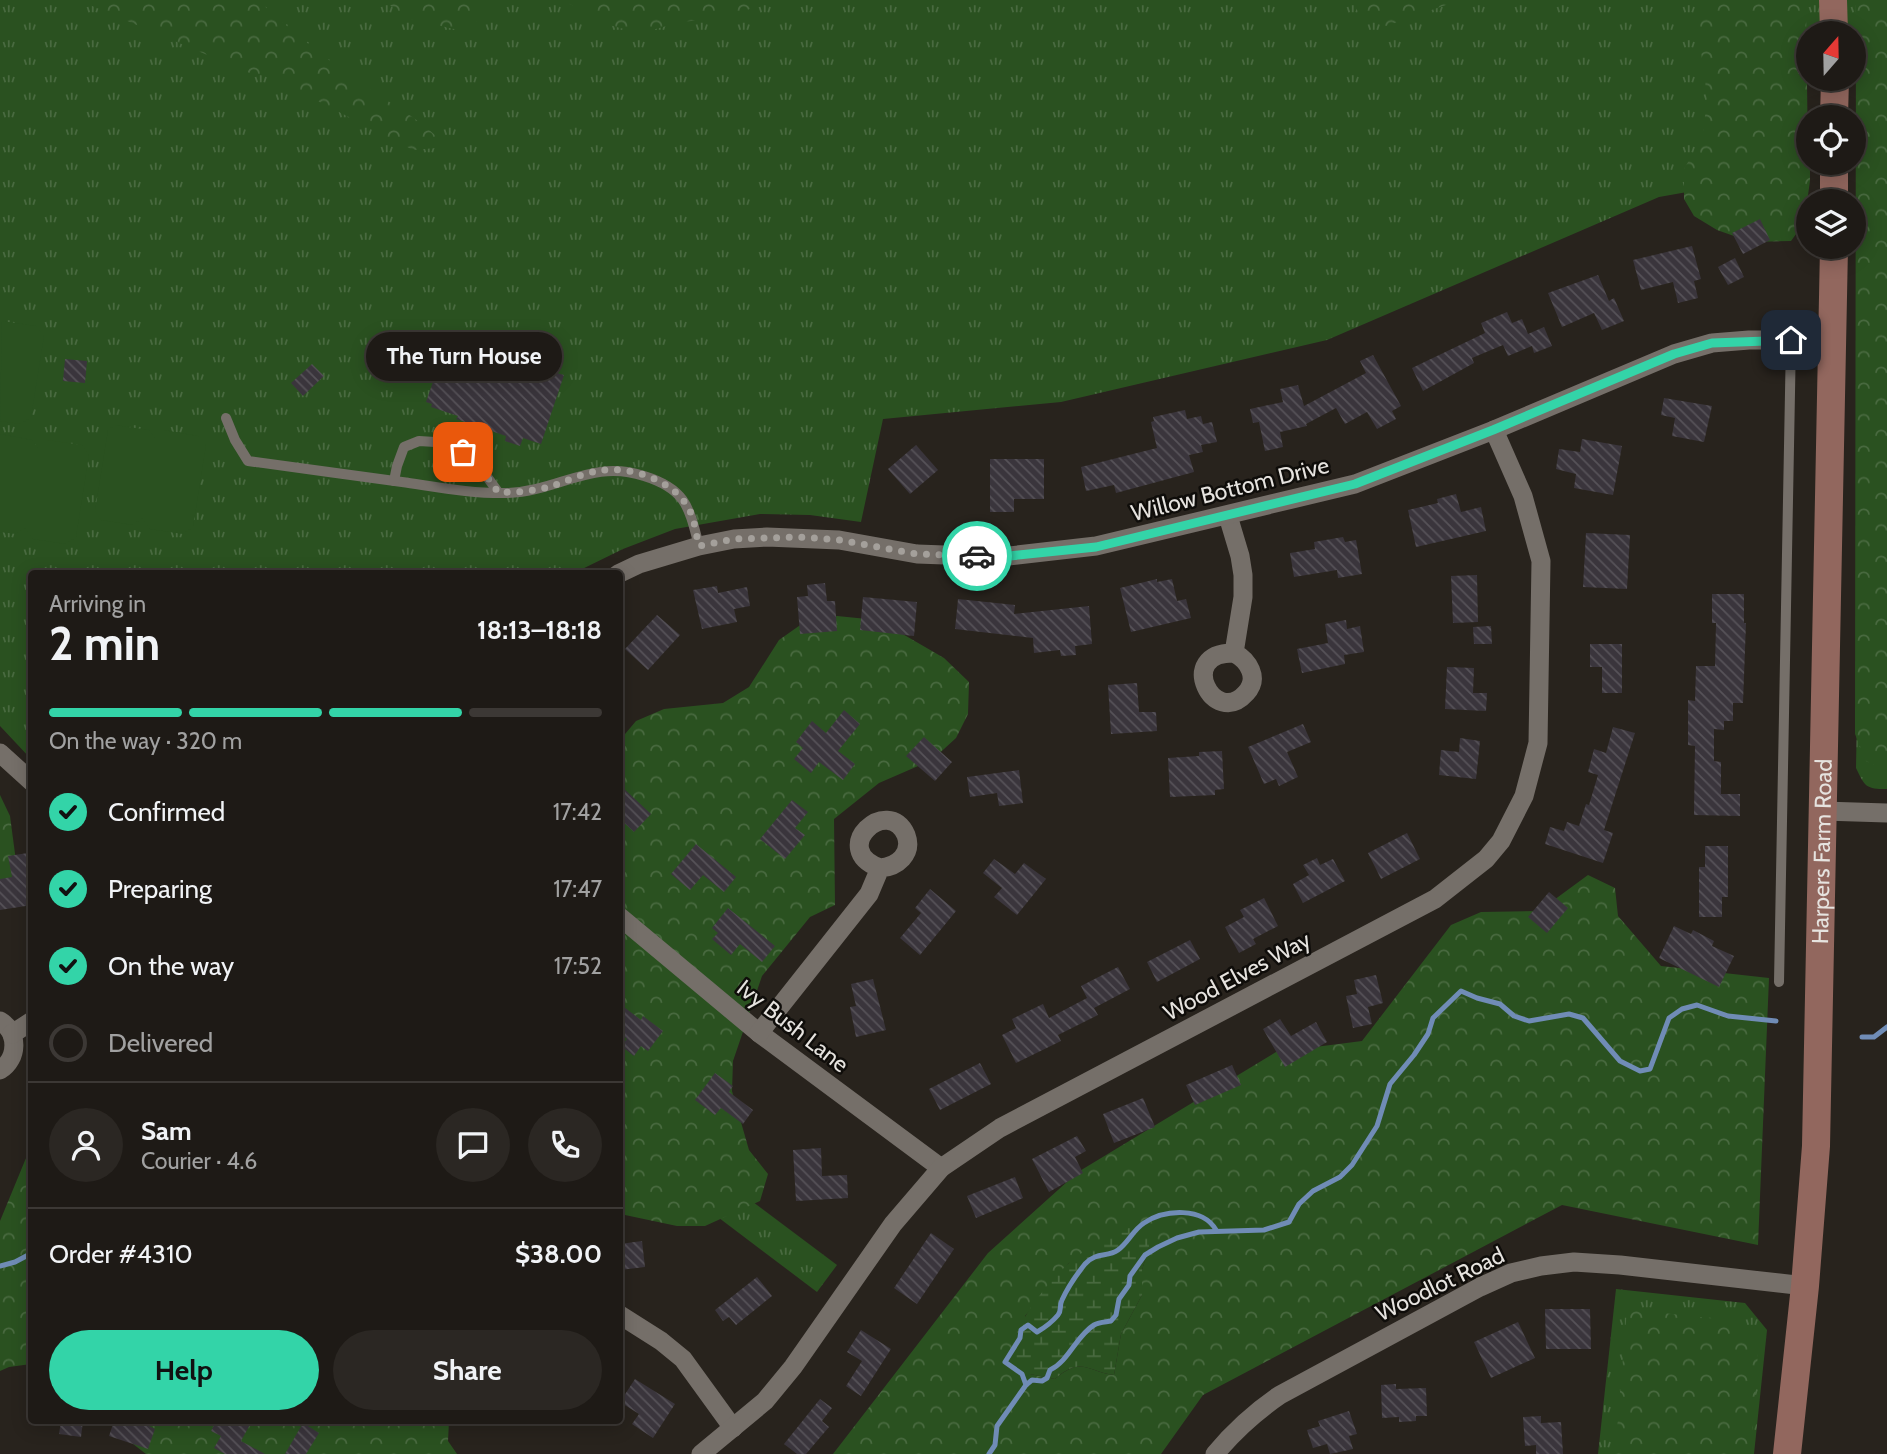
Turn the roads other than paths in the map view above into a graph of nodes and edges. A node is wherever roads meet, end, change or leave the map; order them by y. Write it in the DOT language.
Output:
graph roads {
  1 [pos="1833,0"];
  2 [pos="1834,21"];
  3 [pos="1834,259"];
  4 [pos="1791,340"];
  5 [pos="1833,340"];
  6 [pos="226,418"];
  7 [pos="1493,430"];
  8 [pos="394,481"];
  9 [pos="498,492"];
  10 [pos="1228,516"];
  11 [pos="699,546"];
  12 [pos="623,572"];
  13 [pos="1234,653"];
  14 [pos="0,753"];
  15 [pos="28,778"];
  16 [pos="1823,811"];
  17 [pos="1887,813"];
  18 [pos="880,868"];
  19 [pos="623,920"];
  20 [pos="1779,982"];
  21 [pos="28,1022"];
  22 [pos="6,1027"];
  23 [pos="759,1032"];
  24 [pos="0,1070"];
  25 [pos="941,1168"];
  26 [pos="1805,1286"];
  27 [pos="623,1317"];
  28 [pos="733,1428"];
  29 [pos="701,1454"];
  30 [pos="1215,1454"];
  31 [pos="1787,1454"];
  1 -- 2 [label="main road"];
  3 -- 5 [label="main road, Harpers Farm Road"];
  4 -- 5 [label="street, Willow Bottom Drive"];
  4 -- 7 [label="street, Willow Bottom Drive"];
  4 -- 20 [label="lane"];
  5 -- 16 [label="main road, Harpers Farm Road"];
  6 -- 8 [label="lane"];
  7 -- 10 [label="street, Willow Bottom Drive"];
  7 -- 25 [label="street, Wood Elves Way"];
  8 -- 9 [label="lane"];
  8 -- 9 [label="lane"];
  9 -- 11 [label="lane"];
  10 -- 11 [label="street, Willow Bottom Drive"];
  10 -- 13 [label="street"];
  11 -- 12 [label="street, Willow Bottom Drive"];
  14 -- 15 [label="street"];
  16 -- 17 [label="street"];
  16 -- 26 [label="main road, Harpers Farm Road"];
  18 -- 23 [label="street"];
  19 -- 23 [label="street, Ivy Bush Lane"];
  21 -- 22 [label="street"];
  22 -- 24 [label="street"];
  23 -- 25 [label="street, Ivy Bush Lane"];
  25 -- 28 [label="street, Wood Elves Way"];
  26 -- 30 [label="street, Woodlot Road"];
  26 -- 31 [label="main road, Harpers Farm Road"];
  27 -- 28 [label="street"];
  28 -- 29 [label="street, Wood Elves Way"];
}
